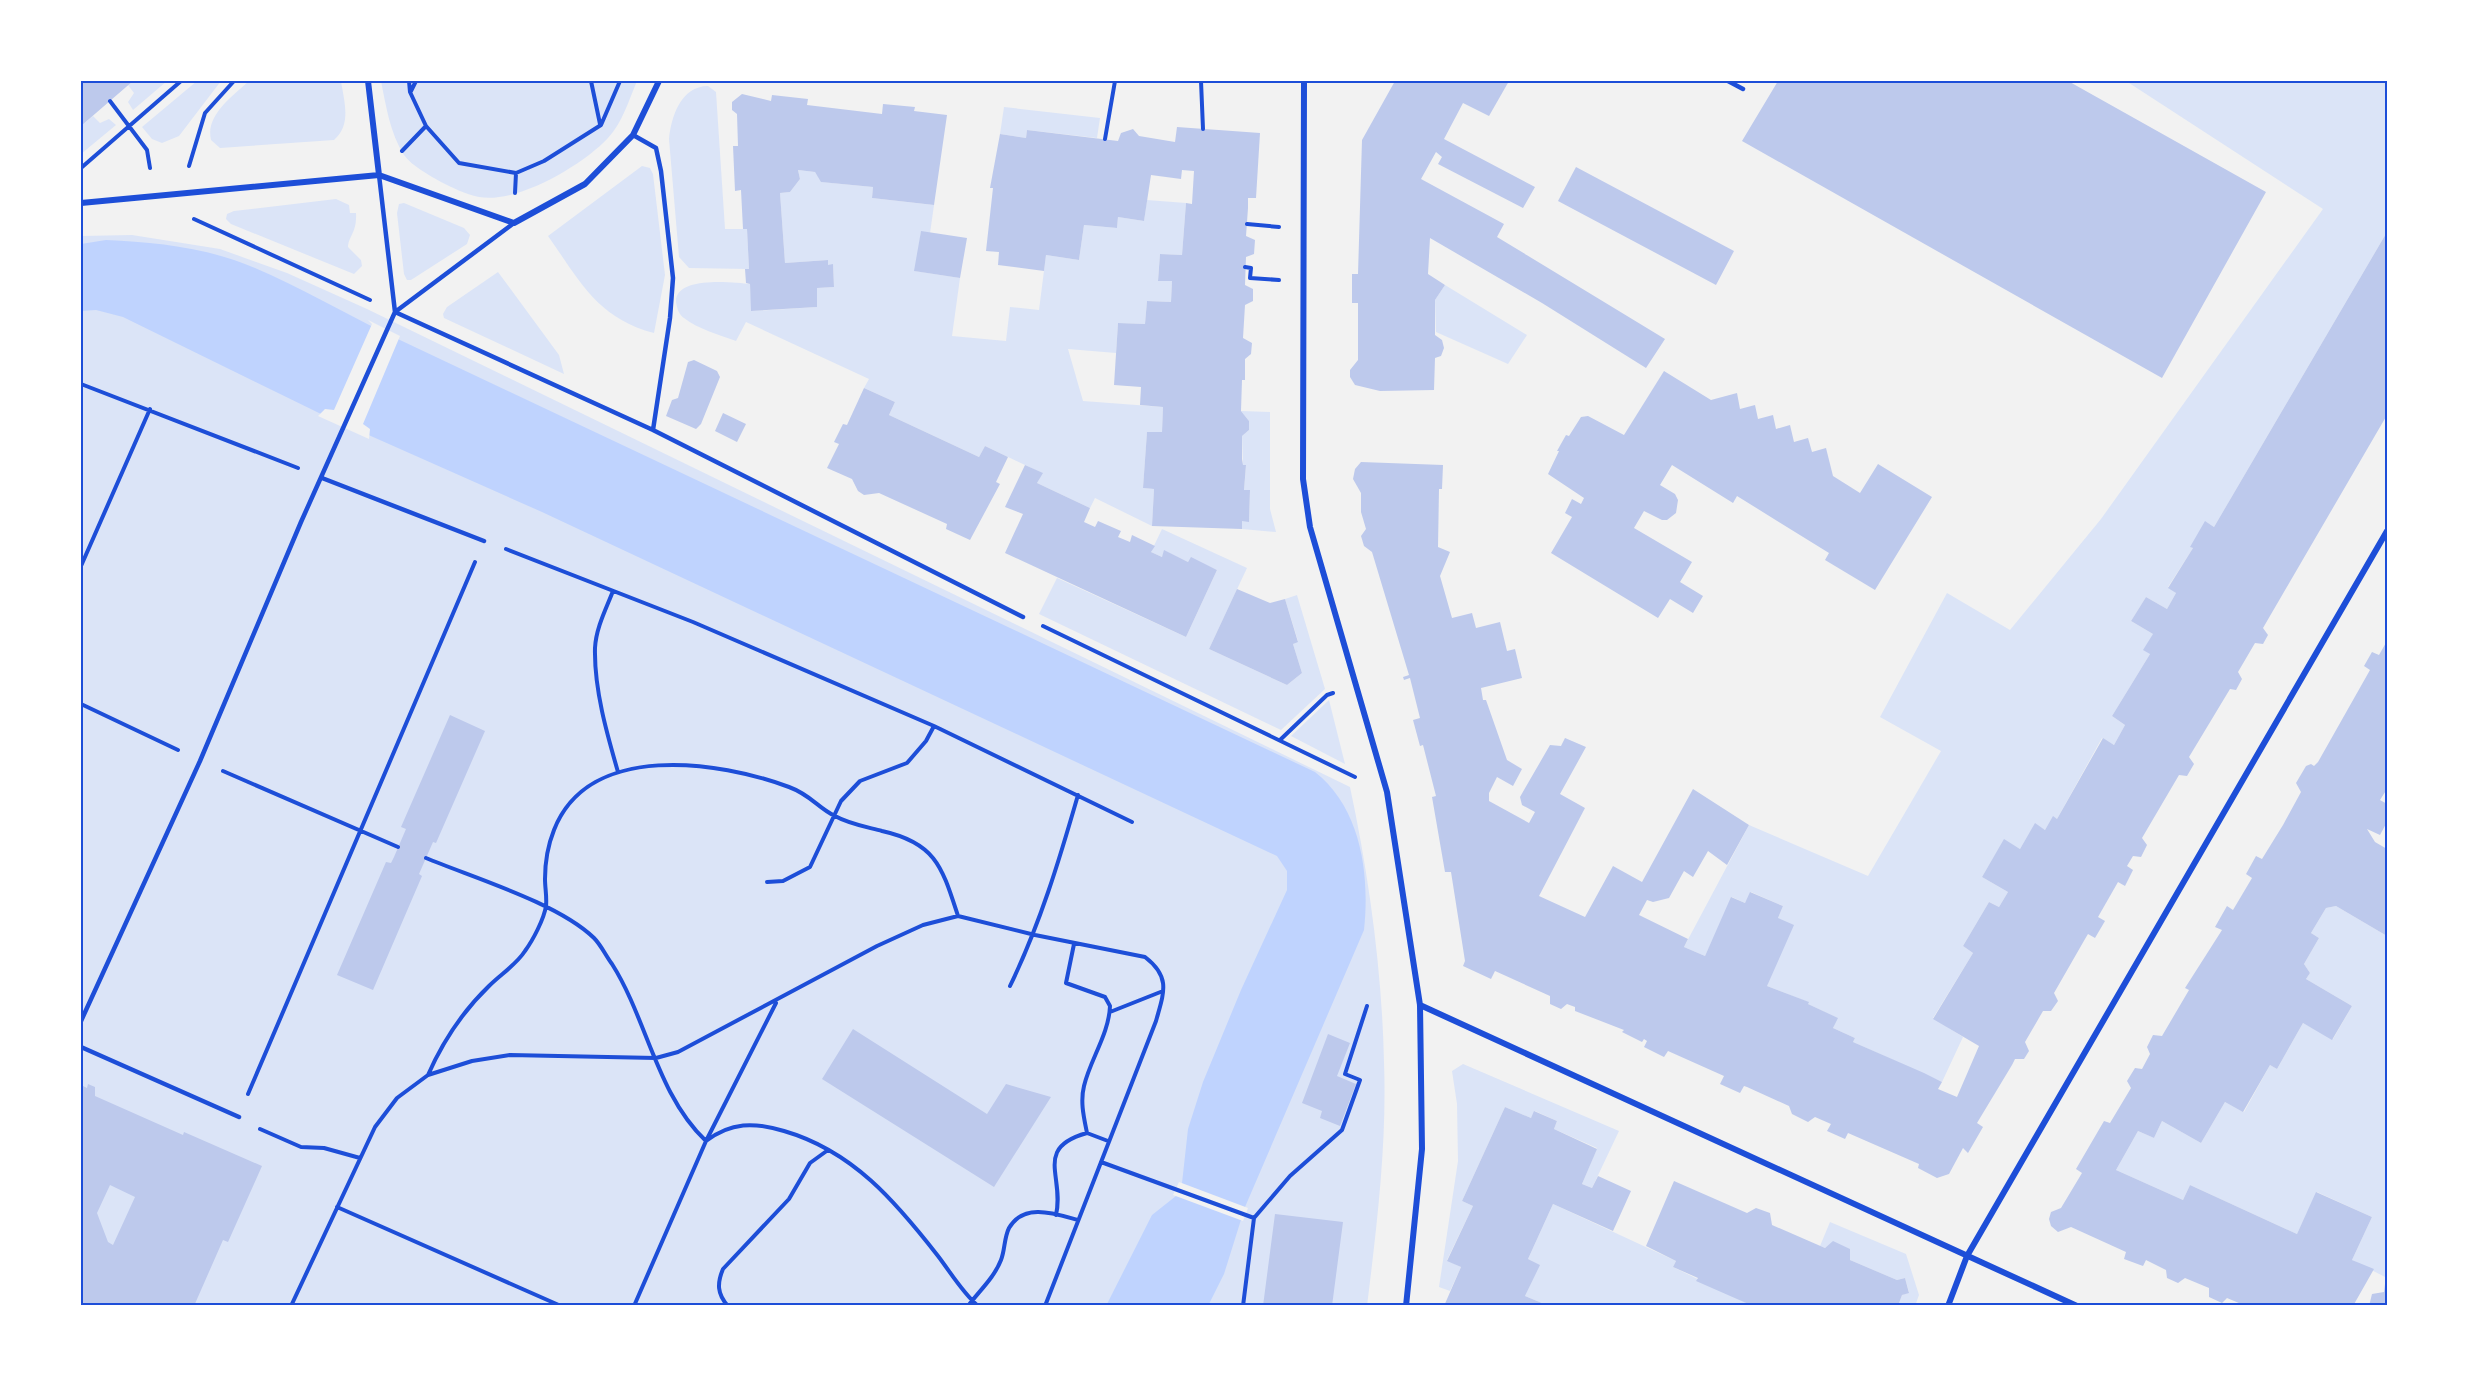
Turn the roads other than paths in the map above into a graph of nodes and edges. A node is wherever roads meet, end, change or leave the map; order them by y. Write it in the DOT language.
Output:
graph roads {
  1 [pos="368,81"];
  2 [pos="659,81"];
  3 [pos="1304,81"];
  4 [pos="1728,81"];
  5 [pos="1743,89"];
  6 [pos="633,135"];
  7 [pos="379,176"];
  8 [pos="81,204"];
  9 [pos="514,223"];
  10 [pos="395,312"];
  11 [pos="653,430"];
  12 [pos="322,478"];
  13 [pos="2387,531"];
  14 [pos="484,541"];
  15 [pos="1023,617"];
  16 [pos="1420,1005"];
  17 [pos="81,1021"];
  18 [pos="81,1047"];
  19 [pos="239,1117"];
  20 [pos="1967,1256"];
  21 [pos="1406,1306"];
  22 [pos="1948,1306"];
  23 [pos="2077,1306"];
  1 -- 7 [label="street"];
  2 -- 6 [label="street"];
  3 -- 16 [label="street"];
  4 -- 5 [label="lane"];
  6 -- 9 [label="street"];
  6 -- 11 [label="lane"];
  7 -- 8 [label="street"];
  7 -- 9 [label="street"];
  7 -- 10 [label="lane"];
  9 -- 10 [label="lane"];
  10 -- 11 [label="lane"];
  10 -- 12 [label="lane"];
  11 -- 15 [label="lane"];
  12 -- 14 [label="lane"];
  12 -- 17 [label="lane"];
  13 -- 20 [label="street"];
  16 -- 20 [label="street"];
  16 -- 21 [label="street"];
  18 -- 19 [label="lane"];
  20 -- 22 [label="street"];
  20 -- 23 [label="street"];
}
